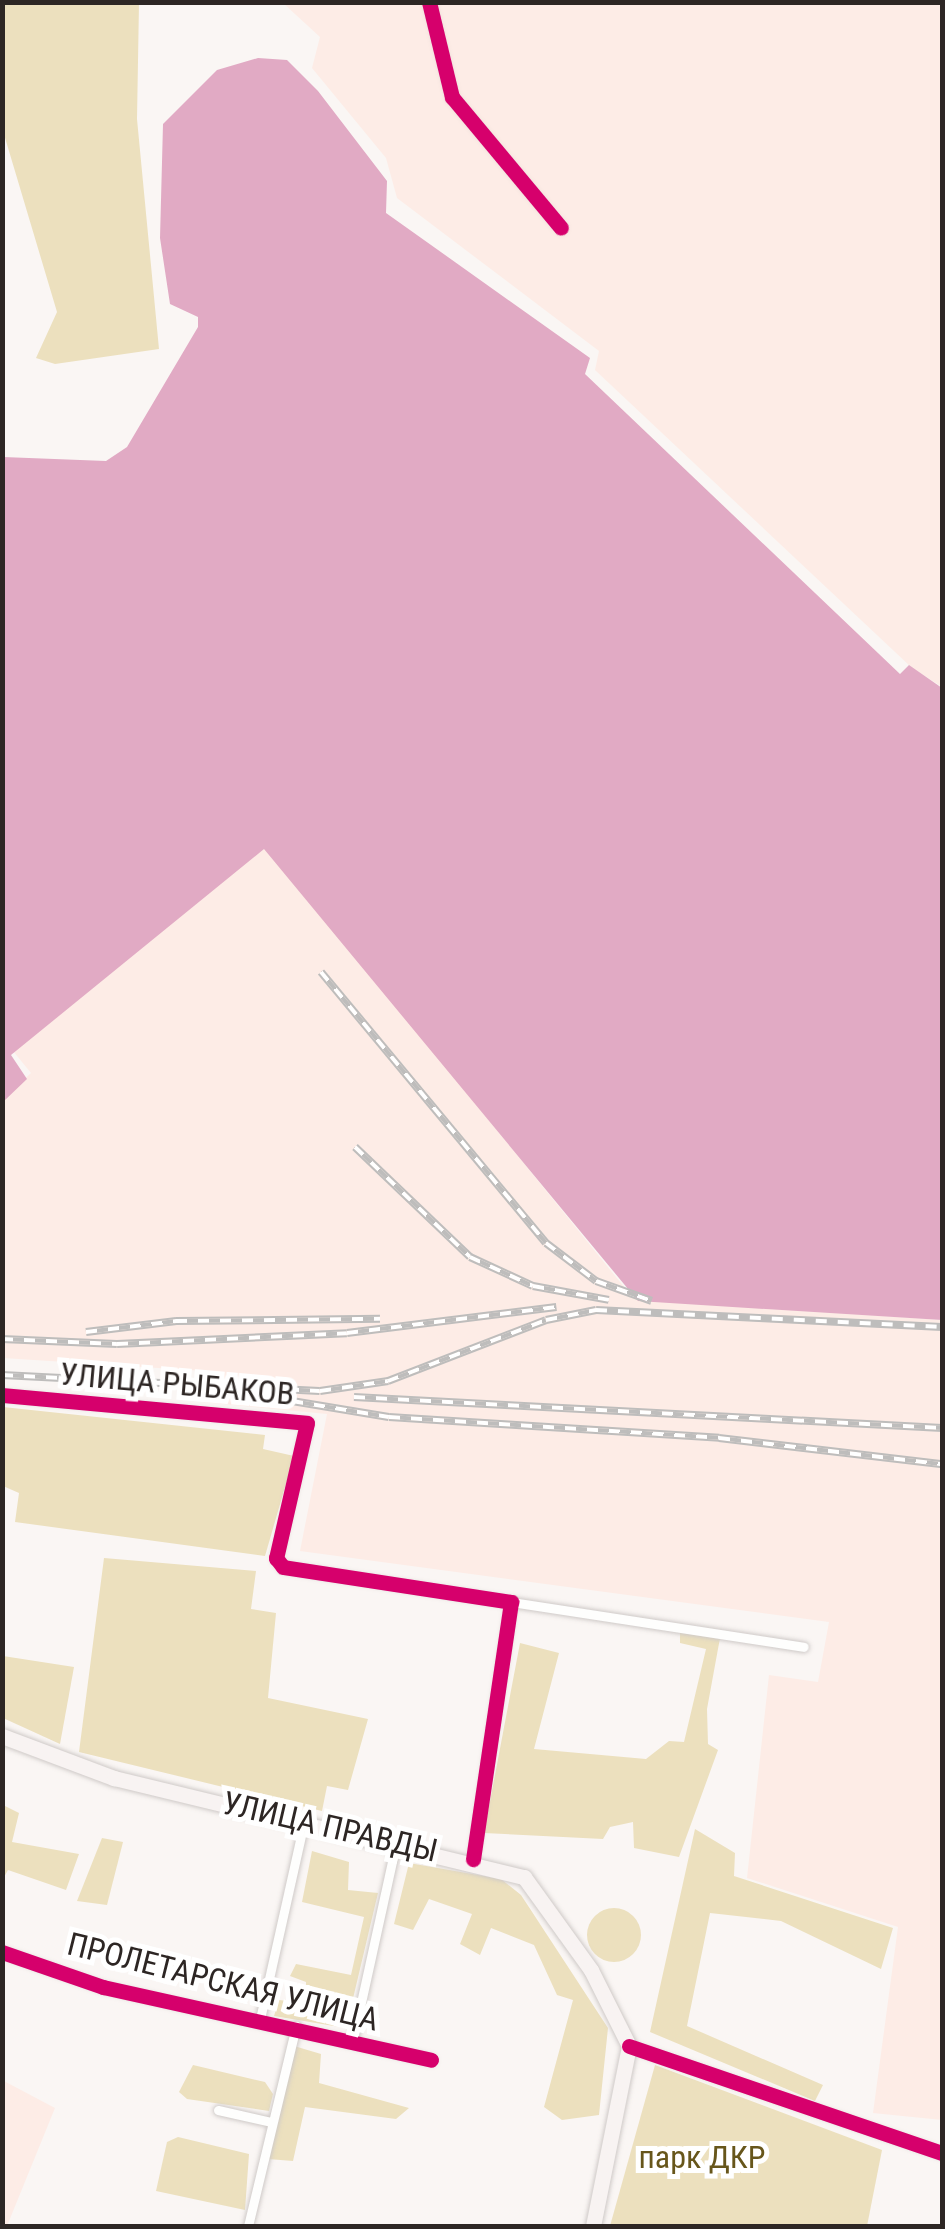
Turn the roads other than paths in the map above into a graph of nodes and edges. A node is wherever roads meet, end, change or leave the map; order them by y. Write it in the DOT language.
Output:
graph roads {
  1 [pos="428,2"];
  2 [pos="560,228"];
  3 [pos="2,1396"];
  4 [pos="510,1602"];
  5 [pos="804,1647"];
  6 [pos="2,1736"];
  7 [pos="304,1822"];
  8 [pos="396,1843"];
  9 [pos="473,1859"];
  10 [pos="2,1952"];
  11 [pos="260,2018"];
  12 [pos="296,2026"];
  13 [pos="353,2039"];
  14 [pos="630,2046"];
  15 [pos="431,2060"];
  16 [pos="218,2110"];
  17 [pos="272,2122"];
  18 [pos="942,2153"];
  19 [pos="248,2226"];
  20 [pos="592,2226"];
  1 -- 2 [label="street"];
  3 -- 4 [label="street, УЛИЦА РЫБАКОВ"];
  4 -- 5 [label="street"];
  4 -- 9 [label="street"];
  6 -- 7 [label="main road, УЛИЦА ПРАВДЫ"];
  7 -- 8 [label="main road, УЛИЦА ПРАВДЫ"];
  7 -- 11 [label="street"];
  8 -- 9 [label="main road, УЛИЦА ПРАВДЫ"];
  8 -- 13 [label="street"];
  9 -- 14 [label="main road, УЛИЦА ПРАВДЫ"];
  10 -- 11 [label="street, ПРОЛЕТАРСКАЯ УЛИЦА"];
  11 -- 12 [label="street, ПРОЛЕТАРСКАЯ УЛИЦА"];
  12 -- 13 [label="street, ПРОЛЕТАРСКАЯ УЛИЦА"];
  12 -- 17 [label="street"];
  13 -- 15 [label="street, ПРОЛЕТАРСКАЯ УЛИЦА"];
  14 -- 18 [label="street"];
  14 -- 20 [label="main road"];
  16 -- 17 [label="street"];
  17 -- 19 [label="street"];
}
